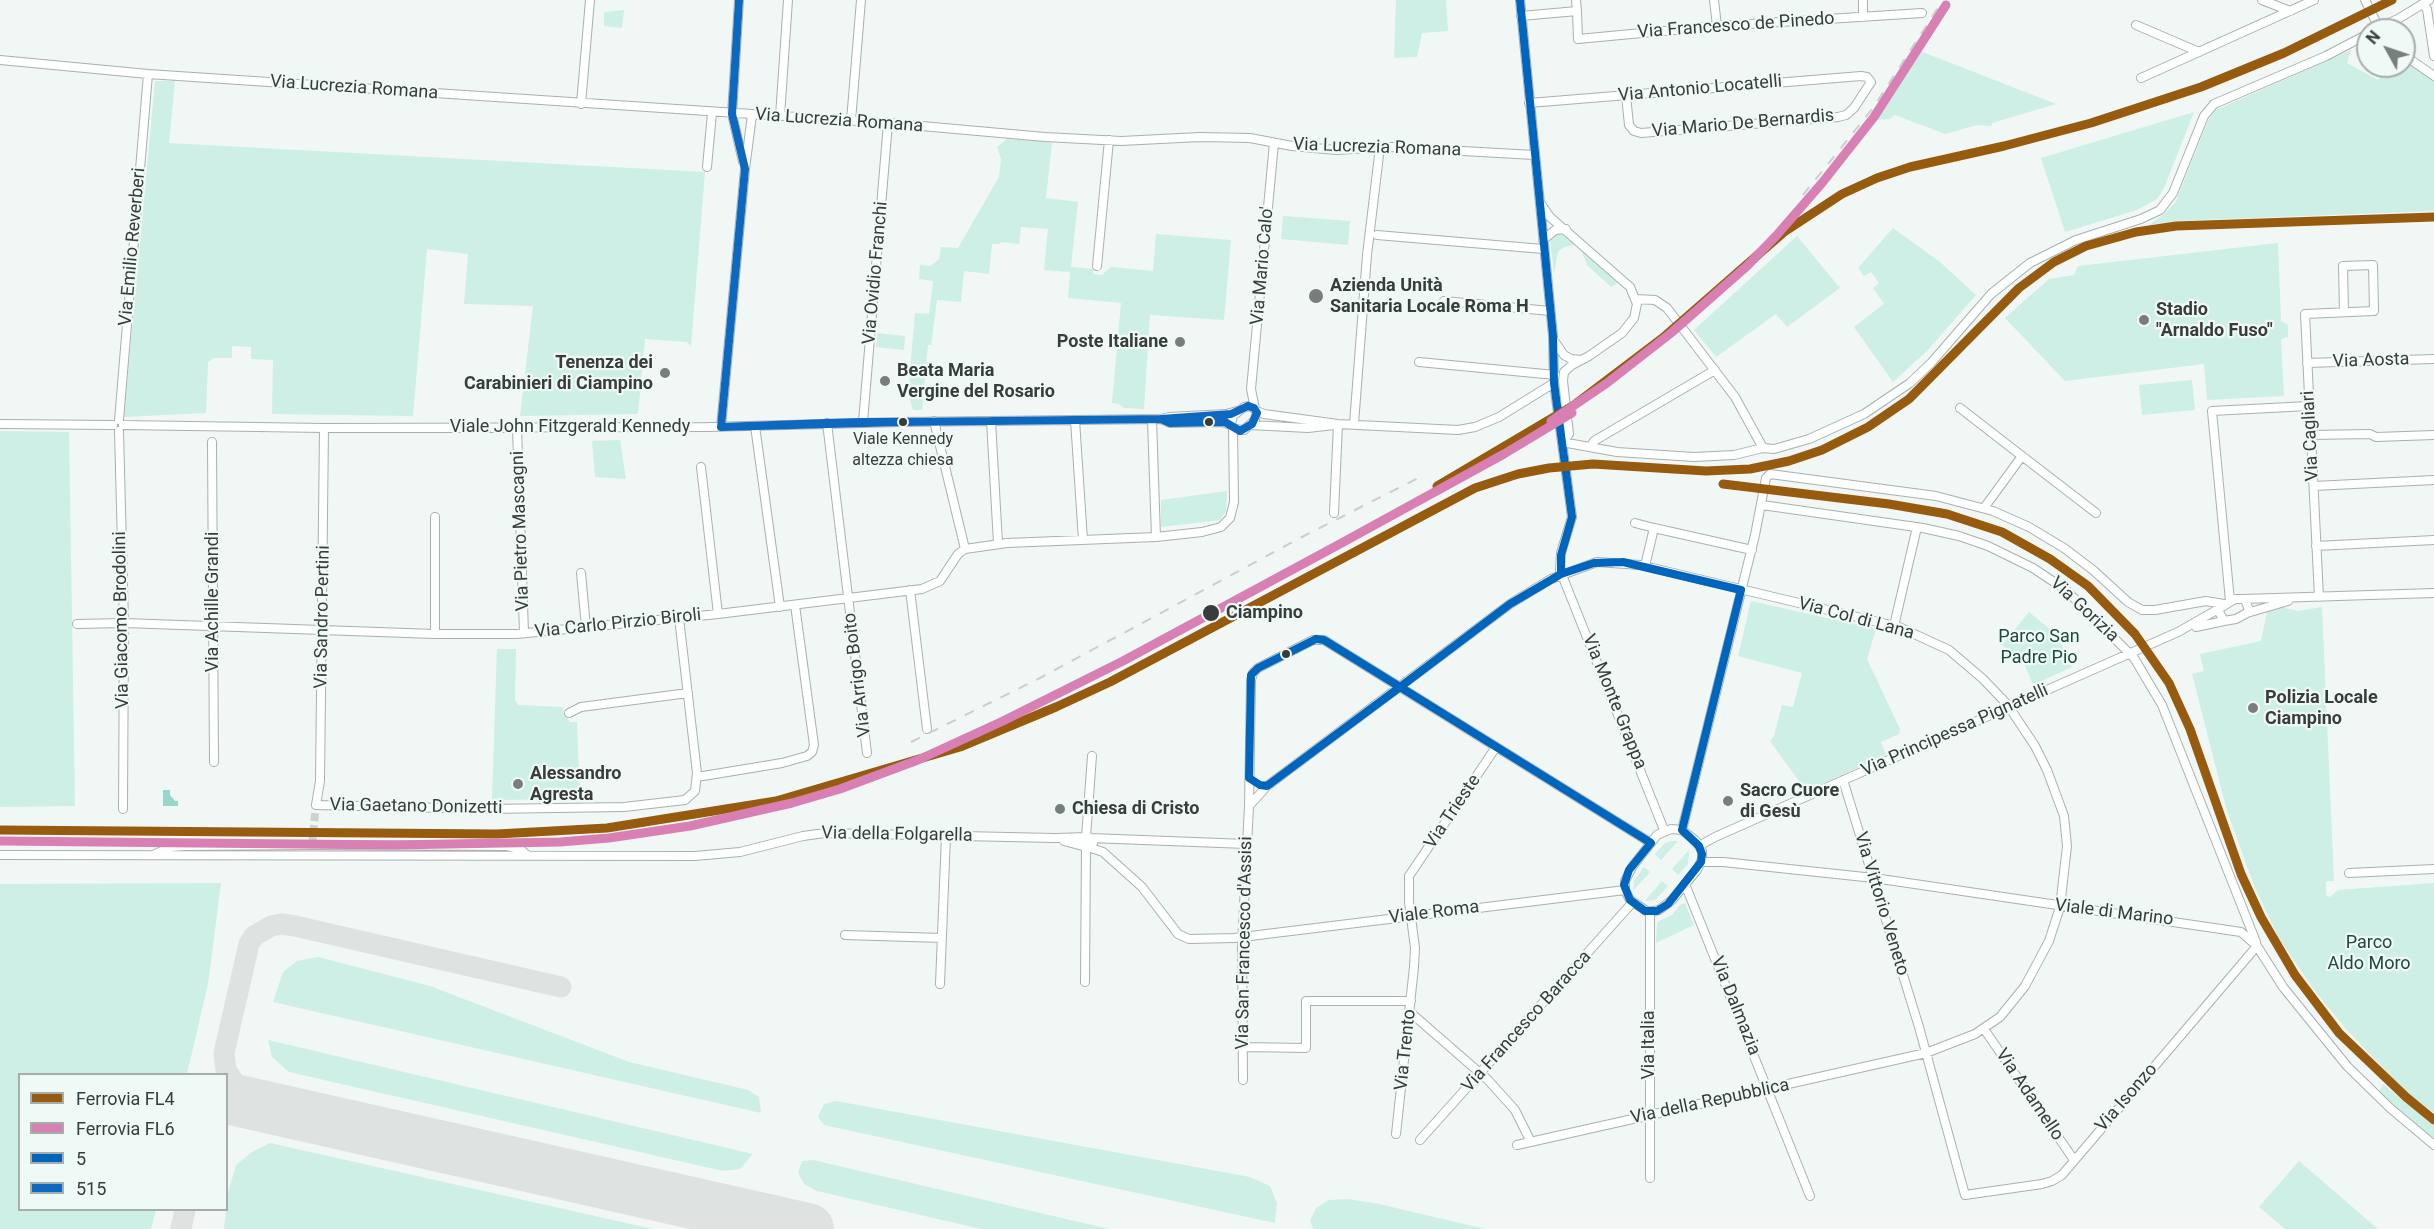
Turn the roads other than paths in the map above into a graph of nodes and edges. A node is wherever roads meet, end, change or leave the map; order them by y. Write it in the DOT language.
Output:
graph roads {
  1 [pos="590,0"];
  2 [pos="739,0"];
  3 [pos="789,0"];
  4 [pos="861,0"];
  5 [pos="1520,0"];
  6 [pos="1576,0"];
  7 [pos="1714,0"];
  8 [pos="1863,0"];
  9 [pos="2262,0"];
  10 [pos="2314,0"];
  11 [pos="2366,2"];
  12 [pos="2426,2"];
  13 [pos="1577,11"];
  14 [pos="2290,11"];
  15 [pos="1922,13"];
  16 [pos="1521,16"];
  17 [pos="1863,17"];
  18 [pos="2373,18"];
  19 [pos="2400,18"];
  20 [pos="2136,25"];
  21 [pos="1717,26"];
  22 [pos="2356,40"];
  23 [pos="2199,52"];
  24 [pos="2434,56"];
  25 [pos="0,60"];
  26 [pos="2416,63"];
  27 [pos="148,74"];
  28 [pos="2434,76"];
  29 [pos="2141,78"];
  30 [pos="1870,79"];
  31 [pos="1626,95"];
  32 [pos="1529,102"];
  33 [pos="581,104"];
  34 [pos="712,113"];
  35 [pos="732,114"];
  36 [pos="752,115"];
  37 [pos="780,116"];
  38 [pos="851,121"];
  39 [pos="888,123"];
  40 [pos="1109,140"];
  41 [pos="1274,143"];
  42 [pos="1380,147"];
  43 [pos="1534,155"];
  44 [pos="707,167"];
  45 [pos="745,169"];
  46 [pos="1539,201"];
  47 [pos="1566,229"];
  48 [pos="1377,235"];
  49 [pos="1543,244"];
  50 [pos="1097,266"];
  51 [pos="1636,299"];
  52 [pos="1444,301"];
  53 [pos="1550,311"];
  54 [pos="2344,312"];
  55 [pos="1553,336"];
  56 [pos="2434,359"];
  57 [pos="1582,360"];
  58 [pos="1419,362"];
  59 [pos="2307,363"];
  60 [pos="1715,370"];
  61 [pos="1557,379"];
  62 [pos="1251,389"];
  63 [pos="2308,406"];
  64 [pos="1960,408"];
  65 [pos="1240,409"];
  66 [pos="1256,410"];
  67 [pos="1156,419"];
  68 [pos="1075,420"];
  69 [pos="934,421"];
  70 [pos="991,421"];
  71 [pos="863,422"];
  72 [pos="827,423"];
  73 [pos="0,424"];
  74 [pos="1338,424"];
  75 [pos="1353,424"];
  76 [pos="118,425"];
  77 [pos="755,426"];
  78 [pos="1232,426"];
  79 [pos="721,427"];
  80 [pos="324,428"];
  81 [pos="517,428"];
  82 [pos="1247,428"];
  83 [pos="2310,435"];
  84 [pos="2434,435"];
  85 [pos="212,442"];
  86 [pos="1562,442"];
  87 [pos="1234,445"];
  88 [pos="1591,446"];
  89 [pos="1763,448"];
  90 [pos="2022,456"];
  91 [pos="701,467"];
  92 [pos="2434,480"];
  93 [pos="2314,486"];
  94 [pos="1763,502"];
  95 [pos="1984,508"];
  96 [pos="1334,513"];
  97 [pos="2096,513"];
  98 [pos="435,517"];
  99 [pos="1635,523"];
  100 [pos="1917,527"];
  101 [pos="1654,528"];
  102 [pos="1156,537"];
  103 [pos="1083,540"];
  104 [pos="2434,540"];
  105 [pos="998,543"];
  106 [pos="2316,546"];
  107 [pos="965,549"];
  108 [pos="1752,550"];
  109 [pos="1645,566"];
  110 [pos="581,573"];
  111 [pos="1561,574"];
  112 [pos="910,590"];
  113 [pos="1742,590"];
  114 [pos="2434,593"];
  115 [pos="2319,597"];
  116 [pos="849,598"];
  117 [pos="2243,599"];
  118 [pos="795,604"];
  119 [pos="2225,604"];
  120 [pos="780,607"];
  121 [pos="2247,613"];
  122 [pos="718,614"];
  123 [pos="679,618"];
  124 [pos="2224,621"];
  125 [pos="124,623"];
  126 [pos="76,624"];
  127 [pos="214,626"];
  128 [pos="1894,626"];
  129 [pos="586,627"];
  130 [pos="323,630"];
  131 [pos="2178,632"];
  132 [pos="524,633"];
  133 [pos="435,634"];
  134 [pos="2130,653"];
  135 [pos="1400,687"];
  136 [pos="688,693"];
  137 [pos="2009,707"];
  138 [pos="568,713"];
  139 [pos="927,729"];
  140 [pos="1496,747"];
  141 [pos="867,753"];
  142 [pos="1092,756"];
  143 [pos="214,762"];
  144 [pos="697,777"];
  145 [pos="1249,778"];
  146 [pos="1843,780"];
  147 [pos="1267,786"];
  148 [pos="316,805"];
  149 [pos="1249,806"];
  150 [pos="123,809"];
  151 [pos="1664,830"];
  152 [pos="1682,830"];
  153 [pos="946,836"];
  154 [pos="1106,839"];
  155 [pos="1088,842"];
  156 [pos="1651,843"];
  157 [pos="1246,844"];
  158 [pos="1699,846"];
  159 [pos="1102,852"];
  160 [pos="0,855"];
  161 [pos="1701,862"];
  162 [pos="2434,869"];
  163 [pos="2349,873"];
  164 [pos="1409,876"];
  165 [pos="1874,878"];
  166 [pos="1685,884"];
  167 [pos="1625,890"];
  168 [pos="1632,903"];
  169 [pos="2060,907"];
  170 [pos="1650,912"];
  171 [pos="1411,916"];
  172 [pos="845,934"];
  173 [pos="1243,937"];
  174 [pos="942,938"];
  175 [pos="2257,946"];
  176 [pos="1085,982"];
  177 [pos="940,984"];
  178 [pos="1411,1001"];
  179 [pos="1411,1013"];
  180 [pos="1984,1029"];
  181 [pos="1244,1047"];
  182 [pos="1926,1053"];
  183 [pos="1482,1073"];
  184 [pos="1244,1080"];
  185 [pos="1768,1090"];
  186 [pos="1649,1115"];
  187 [pos="1396,1134"];
  188 [pos="1420,1140"];
  189 [pos="1531,1142"];
  190 [pos="2434,1144"];
  191 [pos="1517,1145"];
  192 [pos="2074,1160"];
  193 [pos="1650,1178"];
  194 [pos="1965,1195"];
  195 [pos="1810,1196"];
  1 -- 33 [label="street"];
  2 -- 35 [label="street"];
  3 -- 37 [label="street"];
  4 -- 38 [label="street"];
  5 -- 16 [label="street"];
  6 -- 13 [label="street"];
  7 -- 21 [label="street"];
  8 -- 17 [label="street"];
  9 -- 14 [label="street"];
  10 -- 14 [label="street"];
  11 -- 18 [label="street"];
  12 -- 19 [label="street"];
  12 -- 24 [label="street"];
  13 -- 16 [label="street"];
  13 -- 21 [label="street, Via Francesco de Pinedo"];
  14 -- 23 [label="street"];
  15 -- 17 [label="street, Via Francesco de Pinedo"];
  16 -- 32 [label="street"];
  17 -- 21 [label="street, Via Francesco de Pinedo"];
  20 -- 23 [label="street"];
  22 -- 89 [label="street"];
  23 -- 29 [label="street"];
  25 -- 27 [label="street, Via Lucrezia Romana"];
  26 -- 28 [label="street"];
  27 -- 33 [label="street, Via Lucrezia Romana"];
  27 -- 76 [label="street, Via Emilio Reverberi"];
  30 -- 31 [label="street, Via Antonio Locatelli"];
  30 -- 31 [label="street, Via Mario De Bernardis"];
  31 -- 32 [label="street, Via Antonio Locatelli"];
  32 -- 43 [label="street"];
  33 -- 34 [label="street, Via Lucrezia Romana"];
  34 -- 35 [label="street, Via Lucrezia Romana"];
  34 -- 44 [label="street"];
  35 -- 36 [label="street, Via Lucrezia Romana"];
  35 -- 45 [label="street"];
  36 -- 37 [label="street, Via Lucrezia Romana"];
  36 -- 45 [label="street"];
  37 -- 38 [label="street, Via Lucrezia Romana"];
  38 -- 39 [label="street, Via Lucrezia Romana"];
  39 -- 40 [label="street, Via Lucrezia Romana"];
  39 -- 71 [label="street, Via Ovidio Franchi"];
  40 -- 41 [label="street, Via Lucrezia Romana"];
  40 -- 50 [label="street"];
  41 -- 42 [label="street, Via Lucrezia Romana"];
  41 -- 62 [label="street, Via Mario Calo'"];
  42 -- 43 [label="street, Via Lucrezia Romana"];
  42 -- 75 [label="street"];
  43 -- 46 [label="street"];
  45 -- 79 [label="street"];
  46 -- 47 [label="street"];
  46 -- 49 [label="street"];
  47 -- 49 [label="street"];
  47 -- 51 [label="street"];
  48 -- 49 [label="street"];
  49 -- 53 [label="street"];
  51 -- 57 [label="street"];
  51 -- 60 [label="street"];
  52 -- 53 [label="street"];
  53 -- 55 [label="street"];
  54 -- 54 [label="street, Via Cagliari"];
  54 -- 59 [label="street, Via Cagliari"];
  55 -- 57 [label="street"];
  55 -- 61 [label="street"];
  56 -- 59 [label="street, Via Aosta"];
  57 -- 61 [label="street"];
  58 -- 61 [label="street"];
  59 -- 63 [label="street, Via Cagliari"];
  60 -- 88 [label="street"];
  60 -- 89 [label="street"];
  61 -- 75 [label="street"];
  61 -- 86 [label="street"];
  62 -- 65 [label="street, Via Mario Calo'"];
  62 -- 66 [label="street, Via Mario Calo'"];
  63 -- 83 [label="street, Via Cagliari"];
  63 -- 119 [label="street"];
  64 -- 90 [label="street"];
  65 -- 66 [label="street, Viale John Fitzgerald Kennedy"];
  65 -- 67 [label="street, Viale John Fitzgerald Kennedy"];
  65 -- 78 [label="street, Via Mario Calo'"];
  66 -- 74 [label="street"];
  66 -- 82 [label="street"];
  67 -- 68 [label="street, Viale John Fitzgerald Kennedy"];
  67 -- 78 [label="street, Viale John Fitzgerald Kennedy"];
  67 -- 102 [label="street"];
  68 -- 70 [label="street, Viale John Fitzgerald Kennedy"];
  68 -- 103 [label="street"];
  69 -- 70 [label="street, Viale John Fitzgerald Kennedy"];
  69 -- 71 [label="street, Viale John Fitzgerald Kennedy"];
  69 -- 107 [label="street"];
  70 -- 105 [label="street"];
  71 -- 72 [label="street, Viale John Fitzgerald Kennedy"];
  72 -- 77 [label="street, Viale John Fitzgerald Kennedy"];
  72 -- 116 [label="street, Via Arrigo Boito"];
  73 -- 76 [label="street, Viale John Fitzgerald Kennedy"];
  74 -- 75 [label="street"];
  74 -- 82 [label="street"];
  74 -- 96 [label="street"];
  76 -- 80 [label="street, Viale John Fitzgerald Kennedy"];
  76 -- 125 [label="street, Via Giacomo Brodolini"];
  77 -- 79 [label="street, Viale John Fitzgerald Kennedy"];
  77 -- 120 [label="street"];
  78 -- 82 [label="street, Viale John Fitzgerald Kennedy"];
  78 -- 87 [label="street"];
  79 -- 81 [label="street, Viale John Fitzgerald Kennedy"];
  80 -- 81 [label="street, Viale John Fitzgerald Kennedy"];
  80 -- 130 [label="street, Via Sandro Pertini"];
  81 -- 132 [label="street, Via Pietro Mascagni"];
  82 -- 87 [label="street"];
  83 -- 84 [label="street"];
  83 -- 93 [label="street, Via Cagliari"];
  85 -- 127 [label="street, Via Achille Grandi"];
  86 -- 88 [label="street"];
  86 -- 111 [label="street"];
  87 -- 102 [label="street"];
  88 -- 89 [label="street"];
  90 -- 95 [label="street"];
  90 -- 97 [label="street"];
  91 -- 122 [label="street"];
  92 -- 93 [label="street"];
  93 -- 106 [label="street, Via Cagliari"];
  94 -- 95 [label="street"];
  94 -- 100 [label="street, Via Gorizia"];
  94 -- 108 [label="street"];
  95 -- 119 [label="street"];
  98 -- 133 [label="street"];
  99 -- 101 [label="street"];
  100 -- 128 [label="street"];
  100 -- 134 [label="street, Via Gorizia"];
  101 -- 108 [label="street"];
  101 -- 109 [label="street"];
  102 -- 103 [label="street"];
  103 -- 105 [label="street"];
  104 -- 106 [label="street"];
  105 -- 107 [label="street"];
  106 -- 115 [label="street, Via Cagliari"];
  107 -- 112 [label="street, Via Carlo Pirzio Biroli"];
  108 -- 113 [label="street"];
  109 -- 111 [label="street, Via Col di Lana"];
  109 -- 113 [label="street, Via Col di Lana"];
  110 -- 129 [label="street"];
  111 -- 135 [label="street, Via Col di Lana"];
  111 -- 151 [label="street, Via Monte Grappa"];
  112 -- 116 [label="street, Via Carlo Pirzio Biroli"];
  112 -- 139 [label="street"];
  113 -- 128 [label="street, Via Col di Lana"];
  113 -- 152 [label="street"];
  114 -- 115 [label="street"];
  115 -- 117 [label="street"];
  115 -- 121 [label="street, Via Principessa Pignatelli"];
  116 -- 118 [label="street, Via Carlo Pirzio Biroli"];
  116 -- 141 [label="street, Via Arrigo Boito"];
  117 -- 119 [label="street"];
  117 -- 121 [label="street"];
  118 -- 120 [label="street, Via Carlo Pirzio Biroli"];
  118 -- 144 [label="street"];
  119 -- 124 [label="street"];
  119 -- 131 [label="street, Via Principessa Pignatelli"];
  120 -- 122 [label="street, Via Carlo Pirzio Biroli"];
  121 -- 124 [label="street, Via Principessa Pignatelli"];
  122 -- 123 [label="street, Via Carlo Pirzio Biroli"];
  123 -- 129 [label="street, Via Carlo Pirzio Biroli"];
  123 -- 136 [label="street"];
  124 -- 131 [label="street, Via Principessa Pignatelli"];
  125 -- 126 [label="street, Via Carlo Pirzio Biroli"];
  125 -- 127 [label="street, Via Carlo Pirzio Biroli"];
  125 -- 150 [label="street, Via Giacomo Brodolini"];
  127 -- 130 [label="street, Via Carlo Pirzio Biroli"];
  127 -- 143 [label="street, Via Achille Grandi"];
  128 -- 137 [label="street, Via Col di Lana"];
  129 -- 132 [label="street, Via Carlo Pirzio Biroli"];
  130 -- 133 [label="street, Via Carlo Pirzio Biroli"];
  130 -- 148 [label="street, Via Sandro Pertini"];
  131 -- 134 [label="street, Via Principessa Pignatelli"];
  132 -- 133 [label="street, Via Carlo Pirzio Biroli"];
  134 -- 137 [label="street, Via Principessa Pignatelli"];
  134 -- 175 [label="street, Via Gorizia"];
  135 -- 140 [label="street"];
  135 -- 145 [label="street, Via San Francesco d'Assisi"];
  135 -- 147 [label="street, Via Col di Lana"];
  136 -- 138 [label="street"];
  136 -- 144 [label="street"];
  137 -- 146 [label="street, Via Principessa Pignatelli"];
  137 -- 169 [label="street, Via Col di Lana"];
  140 -- 156 [label="street"];
  140 -- 164 [label="street, Via Trieste"];
  142 -- 155 [label="street"];
  144 -- 148 [label="street, Via Gaetano Donizetti"];
  145 -- 147 [label="street"];
  145 -- 149 [label="street, Via San Francesco d'Assisi"];
  146 -- 158 [label="street, Via Principessa Pignatelli"];
  146 -- 165 [label="street, Via Vittorio Veneto"];
  147 -- 149 [label="street"];
  149 -- 157 [label="street, Via San Francesco d'Assisi"];
  151 -- 152 [label="street"];
  151 -- 156 [label="street"];
  152 -- 158 [label="street"];
  153 -- 155 [label="street, Via della Folgarella"];
  153 -- 160 [label="street, Via della Folgarella"];
  153 -- 174 [label="street"];
  154 -- 155 [label="street, Via della Folgarella"];
  154 -- 157 [label="street, Via della Folgarella"];
  154 -- 159 [label="street"];
  155 -- 159 [label="street"];
  155 -- 176 [label="street"];
  156 -- 167 [label="street"];
  157 -- 173 [label="street, Via San Francesco d'Assisi"];
  158 -- 161 [label="street"];
  159 -- 173 [label="street, Viale Roma"];
  161 -- 165 [label="street, Viale di Marino"];
  161 -- 166 [label="street"];
  162 -- 163 [label="street"];
  164 -- 171 [label="street, Via Trento"];
  165 -- 169 [label="street, Viale di Marino"];
  165 -- 182 [label="street, Via Vittorio Veneto"];
  166 -- 170 [label="street"];
  166 -- 185 [label="street, Via Dalmazia"];
  167 -- 168 [label="street"];
  167 -- 171 [label="street, Viale Roma"];
  168 -- 170 [label="street"];
  168 -- 183 [label="street, Via Francesco Baracca"];
  169 -- 175 [label="street, Viale di Marino"];
  169 -- 180 [label="street, Via Col di Lana"];
  170 -- 186 [label="street, Via Italia"];
  171 -- 173 [label="street, Viale Roma"];
  171 -- 178 [label="street, Via Trento"];
  172 -- 174 [label="street"];
  173 -- 181 [label="street, Via San Francesco d'Assisi"];
  174 -- 177 [label="street"];
  175 -- 190 [label="street, Viale di Marino"];
  175 -- 192 [label="street, Via Isonzo"];
  178 -- 179 [label="street, Via Trento"];
  178 -- 181 [label="street"];
  179 -- 183 [label="street"];
  179 -- 187 [label="street, Via Trento"];
  180 -- 182 [label="street, Via Col di Lana"];
  180 -- 192 [label="street, Via Adamello"];
  181 -- 184 [label="street, Via San Francesco d'Assisi"];
  182 -- 185 [label="street, Via della Repubblica"];
  182 -- 194 [label="street, Via Vittorio Veneto"];
  183 -- 188 [label="street, Via Francesco Baracca"];
  183 -- 189 [label="street"];
  185 -- 186 [label="street, Via della Repubblica"];
  185 -- 195 [label="street, Via Dalmazia"];
  186 -- 189 [label="street, Via della Repubblica"];
  186 -- 193 [label="street, Via Italia"];
  189 -- 191 [label="street, Via della Repubblica"];
  192 -- 194 [label="street, Via Isonzo"];
}
